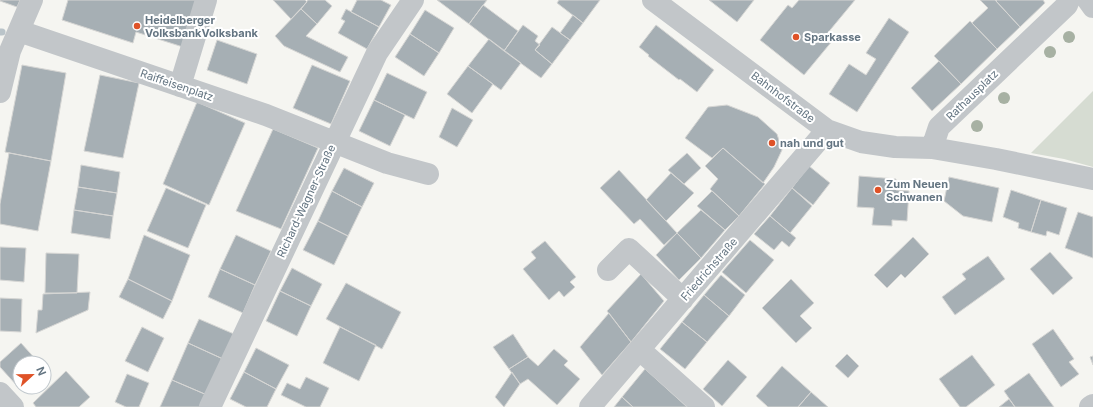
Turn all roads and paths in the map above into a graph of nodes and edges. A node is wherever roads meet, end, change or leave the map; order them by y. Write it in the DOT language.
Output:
graph roads {
  1 [pos="32,0"];
  2 [pos="206,0"];
  3 [pos="413,0"];
  4 [pos="653,0"];
  5 [pos="1069,0"];
  6 [pos="1088,0"];
  7 [pos="1093,7"];
  8 [pos="19,31"];
  9 [pos="180,86"];
  10 [pos="0,92"];
  11 [pos="827,130"];
  12 [pos="334,141"];
  13 [pos="932,148"];
  14 [pos="428,174"];
  15 [pos="1093,179"];
  16 [pos="608,270"];
  17 [pos="683,299"];
  18 [pos="640,350"];
  19 [pos="0,393"];
  20 [pos="1093,405"];
  21 [pos="13,407"];
  22 [pos="210,407"];
  23 [pos="590,407"];
  24 [pos="704,407"];
  25 [pos="1090,407"];
  1 -- 8 [label="street"];
  2 -- 9 [label="street"];
  3 -- 12 [label="street, Richard-Wagner-Straße"];
  4 -- 11 [label="street, Bahnhofstraße"];
  5 -- 13 [label="street, Rathausplatz"];
  6 -- 7 [label="street"];
  8 -- 9 [label="street, Raiffeisenplatz"];
  8 -- 10 [label="street"];
  9 -- 12 [label="street, Raiffeisenplatz"];
  11 -- 13 [label="street, Bahnhofstraße"];
  11 -- 17 [label="street, Friedrichstraße"];
  12 -- 14 [label="street, Raiffeisenplatz"];
  12 -- 22 [label="street, Richard-Wagner-Straße"];
  13 -- 15 [label="street"];
  16 -- 17 [label="street"];
  17 -- 18 [label="street, Friedrichstraße"];
  18 -- 23 [label="street, Friedrichstraße"];
  18 -- 24 [label="street"];
  19 -- 21 [label="street"];
  20 -- 25 [label="street"];
}
